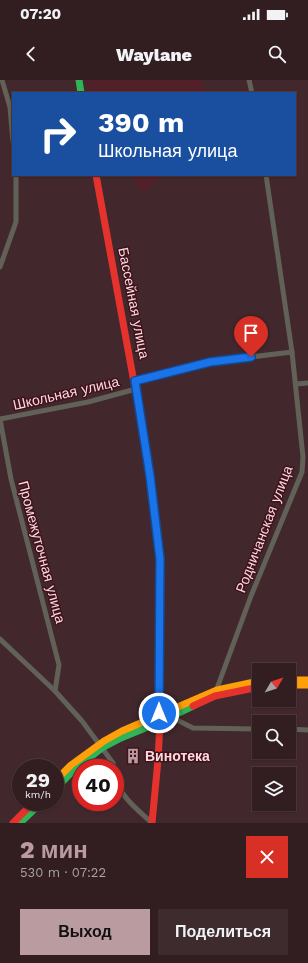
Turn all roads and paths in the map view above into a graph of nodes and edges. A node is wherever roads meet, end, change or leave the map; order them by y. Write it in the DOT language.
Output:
graph roads {
  1 [pos="2,80"];
  2 [pos="79,80"];
  3 [pos="249,80"];
  4 [pos="81,92"];
  5 [pos="252,92"];
  6 [pos="12,130"];
  7 [pos="16,176"];
  8 [pos="96,176"];
  9 [pos="266,176"];
  10 [pos="0,267"];
  11 [pos="292,352"];
  12 [pos="135,381"];
  13 [pos="308,383"];
  14 [pos="296,384"];
  15 [pos="136,389"];
  16 [pos="0,419"];
  17 [pos="0,639"];
  18 [pos="296,680"];
  19 [pos="308,680"];
  20 [pos="252,683"];
  21 [pos="296,685"];
  22 [pos="308,685"];
  23 [pos="252,688"];
  24 [pos="55,691"];
  25 [pos="216,693"];
  26 [pos="171,717"];
  27 [pos="159,719"];
  28 [pos="252,729"];
  29 [pos="296,730"];
  30 [pos="308,730"];
  31 [pos="101,746"];
  32 [pos="110,759"];
  33 [pos="64,772"];
  34 [pos="64,780"];
  35 [pos="124,794"];
  36 [pos="25,811"];
  37 [pos="34,811"];
  38 [pos="24,822"];
  39 [pos="13,823"];
  40 [pos="152,823"];
  1 -- 6 [label="street"];
  2 -- 4 [label="street"];
  3 -- 5 [label="street"];
  7 -- 10 [label="street"];
  8 -- 12 [label="street, Бассейная улица"];
  9 -- 11 [label="street, Родничанская улица"];
  11 -- 12 [label="street, Школьная улица"];
  11 -- 14 [label="street, Родничанская улица"];
  12 -- 15 [label="street, Бассейная улица"];
  13 -- 14 [label="street"];
  14 -- 25 [label="street, Родничанская улица"];
  15 -- 16 [label="street, Школьная улица"];
  15 -- 27 [label="street, Бассейная улица"];
  16 -- 24 [label="street, Промежуточная улица"];
  17 -- 24 [label="street"];
  18 -- 19 [label="street"];
  20 -- 25 [label="street"];
  21 -- 22 [label="street"];
  23 -- 25 [label="street"];
  24 -- 31 [label="street"];
  25 -- 26 [label="street"];
  25 -- 27 [label="street"];
  26 -- 27 [label="street"];
  26 -- 28 [label="street"];
  27 -- 31 [label="street"];
  27 -- 40 [label="street, Бассейная улица"];
  29 -- 30 [label="street"];
  31 -- 32 [label="street"];
  31 -- 33 [label="street"];
  31 -- 34 [label="street"];
  35 -- 40 [label="street"];
  36 -- 39 [label="street"];
  37 -- 38 [label="street"];
}
